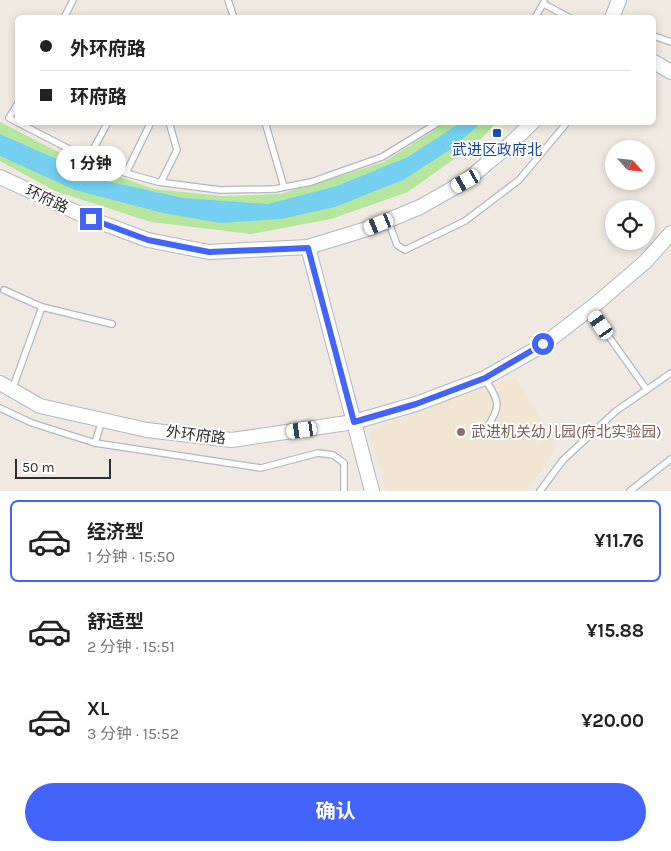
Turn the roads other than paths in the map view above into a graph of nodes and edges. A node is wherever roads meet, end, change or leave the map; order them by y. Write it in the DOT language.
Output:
graph roads {
  1 [pos="74,0"];
  2 [pos="228,0"];
  3 [pos="620,0"];
  4 [pos="544,2"];
  5 [pos="66,15"];
  6 [pos="233,15"];
  7 [pos="537,15"];
  8 [pos="565,15"];
  9 [pos="613,15"];
  10 [pos="656,37"];
  11 [pos="671,42"];
  12 [pos="656,63"];
  13 [pos="671,72"];
  14 [pos="15,107"];
  15 [pos="15,121"];
  16 [pos="22,125"];
  17 [pos="106,125"];
  18 [pos="150,125"];
  19 [pos="170,125"];
  20 [pos="266,125"];
  21 [pos="434,125"];
  22 [pos="531,125"];
  23 [pos="565,125"];
  24 [pos="88,159"];
  25 [pos="126,173"];
  26 [pos="0,177"];
  27 [pos="161,182"];
  28 [pos="284,187"];
  29 [pos="388,220"];
  30 [pos="671,233"];
  31 [pos="308,248"];
  32 [pos="4,290"];
  33 [pos="42,307"];
  34 [pos="589,309"];
  35 [pos="112,324"];
  36 [pos="671,373"];
  37 [pos="485,378"];
  38 [pos="6,387"];
  39 [pos="647,390"];
  40 [pos="0,408"];
  41 [pos="102,420"];
  42 [pos="354,422"];
  43 [pos="487,428"];
  44 [pos="95,443"];
  45 [pos="671,459"];
  46 [pos="344,491"];
  47 [pos="372,491"];
  48 [pos="540,491"];
  49 [pos="630,491"];
  1 -- 5 [label="lane"];
  2 -- 6 [label="lane"];
  3 -- 9 [label="street"];
  4 -- 7 [label="lane"];
  4 -- 8 [label="lane"];
  10 -- 11 [label="lane"];
  12 -- 13 [label="street"];
  14 -- 15 [label="lane"];
  16 -- 24 [label="lane"];
  17 -- 24 [label="lane"];
  18 -- 25 [label="lane"];
  19 -- 27 [label="lane"];
  20 -- 28 [label="lane"];
  21 -- 28 [label="lane"];
  22 -- 29 [label="street, 环府路"];
  23 -- 29 [label="lane"];
  24 -- 25 [label="lane"];
  25 -- 27 [label="lane"];
  26 -- 31 [label="street, 环府路"];
  27 -- 28 [label="lane"];
  29 -- 31 [label="street, 环府路"];
  30 -- 34 [label="street, 外环府路"];
  31 -- 42 [label="street"];
  32 -- 33 [label="lane"];
  33 -- 35 [label="lane"];
  33 -- 38 [label="lane"];
  34 -- 37 [label="street, 外环府路"];
  34 -- 39 [label="lane"];
  36 -- 39 [label="lane"];
  37 -- 42 [label="street, 外环府路"];
  37 -- 43 [label="lane"];
  38 -- 41 [label="street, 外环府路"];
  39 -- 48 [label="lane"];
  40 -- 44 [label="lane"];
  41 -- 42 [label="street, 外环府路"];
  41 -- 44 [label="lane"];
  42 -- 47 [label="street"];
  44 -- 46 [label="lane"];
  45 -- 49 [label="lane"];
}
